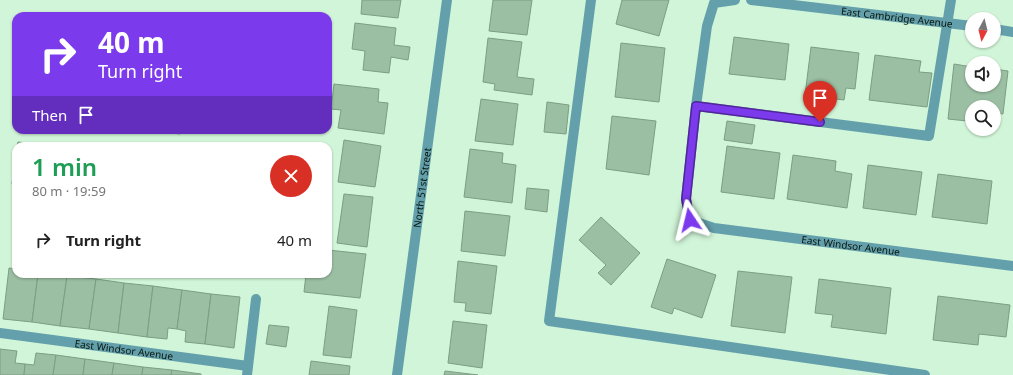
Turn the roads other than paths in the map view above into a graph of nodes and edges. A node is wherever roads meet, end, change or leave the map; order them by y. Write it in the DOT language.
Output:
graph roads {
  1 [pos="447,0"];
  2 [pos="591,0"];
  3 [pos="734,0"];
  4 [pos="751,0"];
  5 [pos="951,0"];
  6 [pos="947,23"];
  7 [pos="965,25"];
  8 [pos="1001,30"];
  9 [pos="1013,32"];
  10 [pos="696,106"];
  11 [pos="1013,266"];
  12 [pos="256,299"];
  13 [pos="0,333"];
  14 [pos="247,371"];
  15 [pos="397,375"];
  16 [pos="925,375"];
  1 -- 15 [label="street, North 51st Street"];
  2 -- 16 [label="street"];
  3 -- 10 [label="street"];
  4 -- 6 [label="street, East Cambridge Avenue"];
  5 -- 6 [label="street"];
  6 -- 7 [label="street, East Cambridge Avenue"];
  6 -- 10 [label="street"];
  8 -- 9 [label="street"];
  10 -- 11 [label="street, East Windsor Avenue"];
  12 -- 14 [label="street"];
  13 -- 14 [label="street, East Windsor Avenue"];
}
